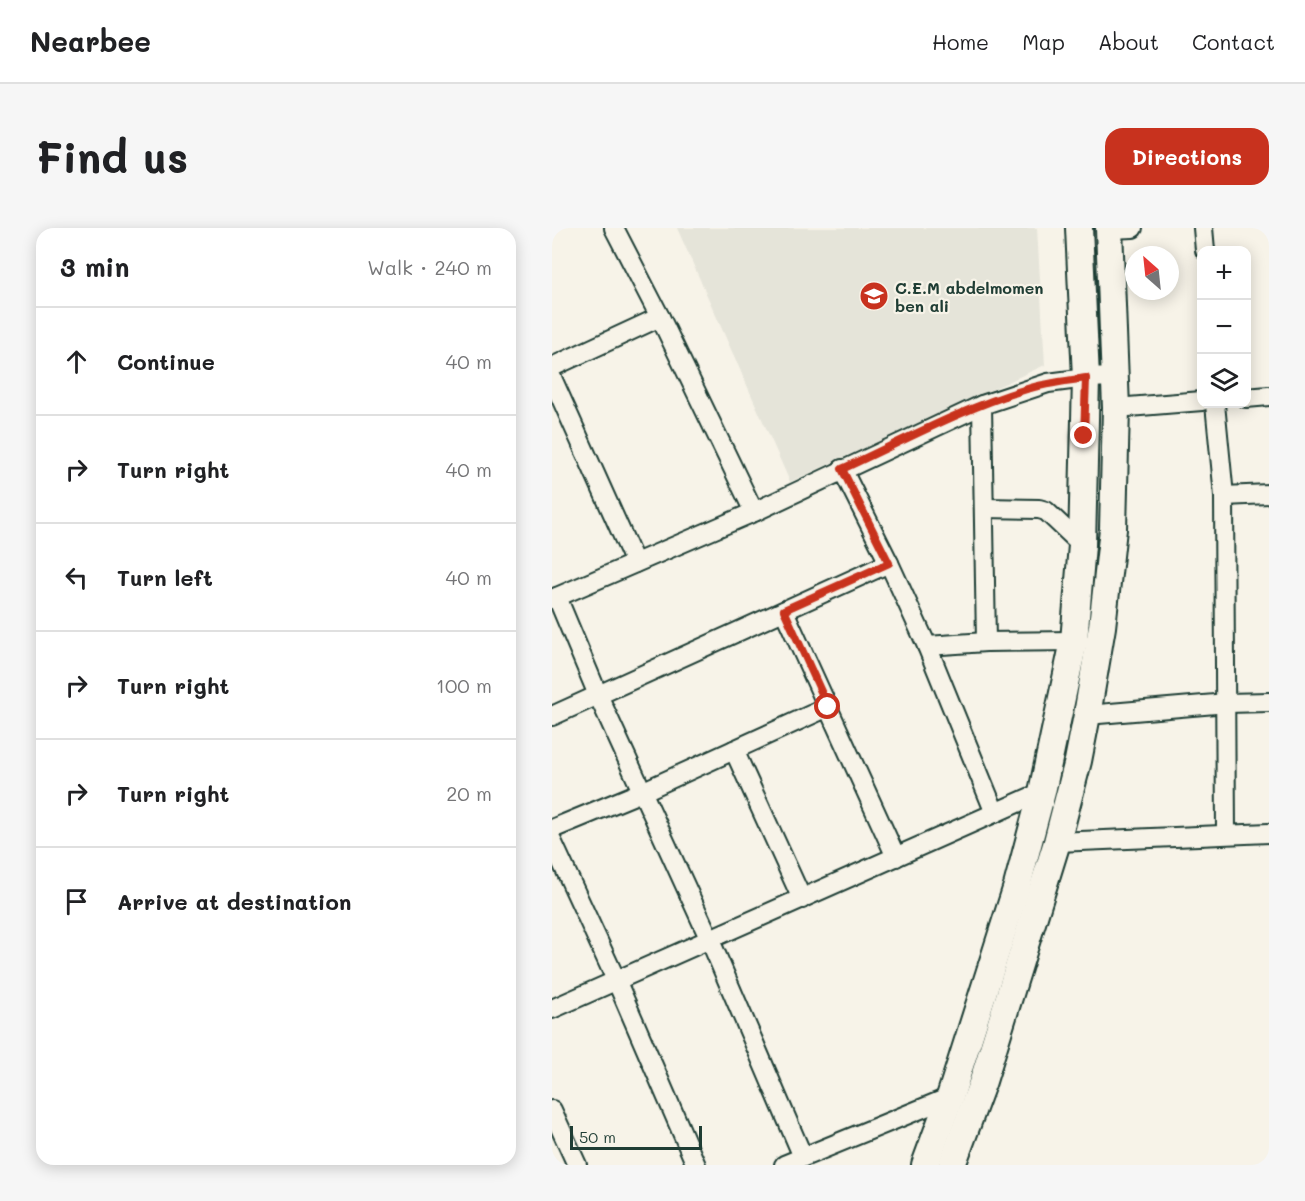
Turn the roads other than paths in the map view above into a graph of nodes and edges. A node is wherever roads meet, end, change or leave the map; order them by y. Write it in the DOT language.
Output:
graph roads {
  1 [pos="614,228"];
  2 [pos="1078,228"];
  3 [pos="1117,228"];
  4 [pos="1203,228"];
  5 [pos="1205,246"];
  6 [pos="660,316"];
  7 [pos="552,367"];
  8 [pos="1115,377"];
  9 [pos="552,378"];
  10 [pos="1086,378"];
  11 [pos="1269,396"];
  12 [pos="1251,398"];
  13 [pos="1197,401"];
  14 [pos="982,405"];
  15 [pos="1116,408"];
  16 [pos="1215,408"];
  17 [pos="842,469"];
  18 [pos="1269,494"];
  19 [pos="1224,496"];
  20 [pos="984,508"];
  21 [pos="754,512"];
  22 [pos="1082,545"];
  23 [pos="635,563"];
  24 [pos="889,563"];
  25 [pos="554,598"];
  26 [pos="784,610"];
  27 [pos="1074,641"];
  28 [pos="986,642"];
  29 [pos="927,646"];
  30 [pos="598,695"];
  31 [pos="1269,702"];
  32 [pos="1227,703"];
  33 [pos="828,707"];
  34 [pos="1087,715"];
  35 [pos="552,716"];
  36 [pos="734,750"];
  37 [pos="644,791"];
  38 [pos="1042,792"];
  39 [pos="995,813"];
  40 [pos="552,829"];
  41 [pos="1269,833"];
  42 [pos="1226,834"];
  43 [pos="552,841"];
  44 [pos="1057,842"];
  45 [pos="896,857"];
  46 [pos="802,899"];
  47 [pos="710,940"];
  48 [pos="616,982"];
  49 [pos="552,1009"];
  50 [pos="950,1097"];
  51 [pos="552,1110"];
  52 [pos="556,1129"];
  53 [pos="803,1157"];
  54 [pos="578,1165"];
  55 [pos="696,1165"];
  56 [pos="784,1165"];
  57 [pos="925,1165"];
  58 [pos="952,1165"];
  1 -- 6 [label="street"];
  2 -- 10 [label="main road"];
  3 -- 8 [label="main road"];
  4 -- 5 [label="street"];
  6 -- 7 [label="street"];
  6 -- 21 [label="street"];
  8 -- 10 [label="street"];
  8 -- 15 [label="main road"];
  9 -- 23 [label="street"];
  10 -- 14 [label="street"];
  10 -- 22 [label="main road"];
  11 -- 12 [label="street"];
  13 -- 15 [label="street"];
  14 -- 17 [label="street"];
  14 -- 20 [label="street"];
  15 -- 34 [label="main road"];
  16 -- 19 [label="street"];
  17 -- 21 [label="street"];
  17 -- 24 [label="street"];
  18 -- 19 [label="street"];
  19 -- 32 [label="street"];
  20 -- 22 [label="street"];
  20 -- 28 [label="street"];
  21 -- 23 [label="street"];
  22 -- 27 [label="main road"];
  23 -- 25 [label="street"];
  24 -- 26 [label="street"];
  24 -- 29 [label="street"];
  25 -- 30 [label="street"];
  26 -- 30 [label="street"];
  26 -- 33 [label="street"];
  27 -- 28 [label="street"];
  27 -- 38 [label="main road"];
  28 -- 29 [label="street"];
  29 -- 39 [label="street"];
  30 -- 35 [label="street"];
  30 -- 37 [label="street"];
  31 -- 32 [label="street"];
  32 -- 34 [label="street"];
  32 -- 42 [label="street"];
  33 -- 36 [label="street"];
  33 -- 45 [label="street"];
  34 -- 44 [label="main road"];
  36 -- 37 [label="street"];
  36 -- 46 [label="street"];
  37 -- 40 [label="street"];
  37 -- 47 [label="street"];
  38 -- 39 [label="street"];
  38 -- 50 [label="main road"];
  39 -- 45 [label="street"];
  41 -- 42 [label="street"];
  42 -- 44 [label="street"];
  43 -- 48 [label="street"];
  44 -- 58 [label="main road"];
  45 -- 46 [label="street"];
  46 -- 47 [label="street"];
  47 -- 48 [label="street"];
  47 -- 53 [label="street"];
  48 -- 49 [label="street"];
  48 -- 55 [label="street"];
  50 -- 53 [label="street"];
  50 -- 57 [label="main road"];
  51 -- 52 [label="street"];
  52 -- 54 [label="street"];
  53 -- 56 [label="street"];
}
